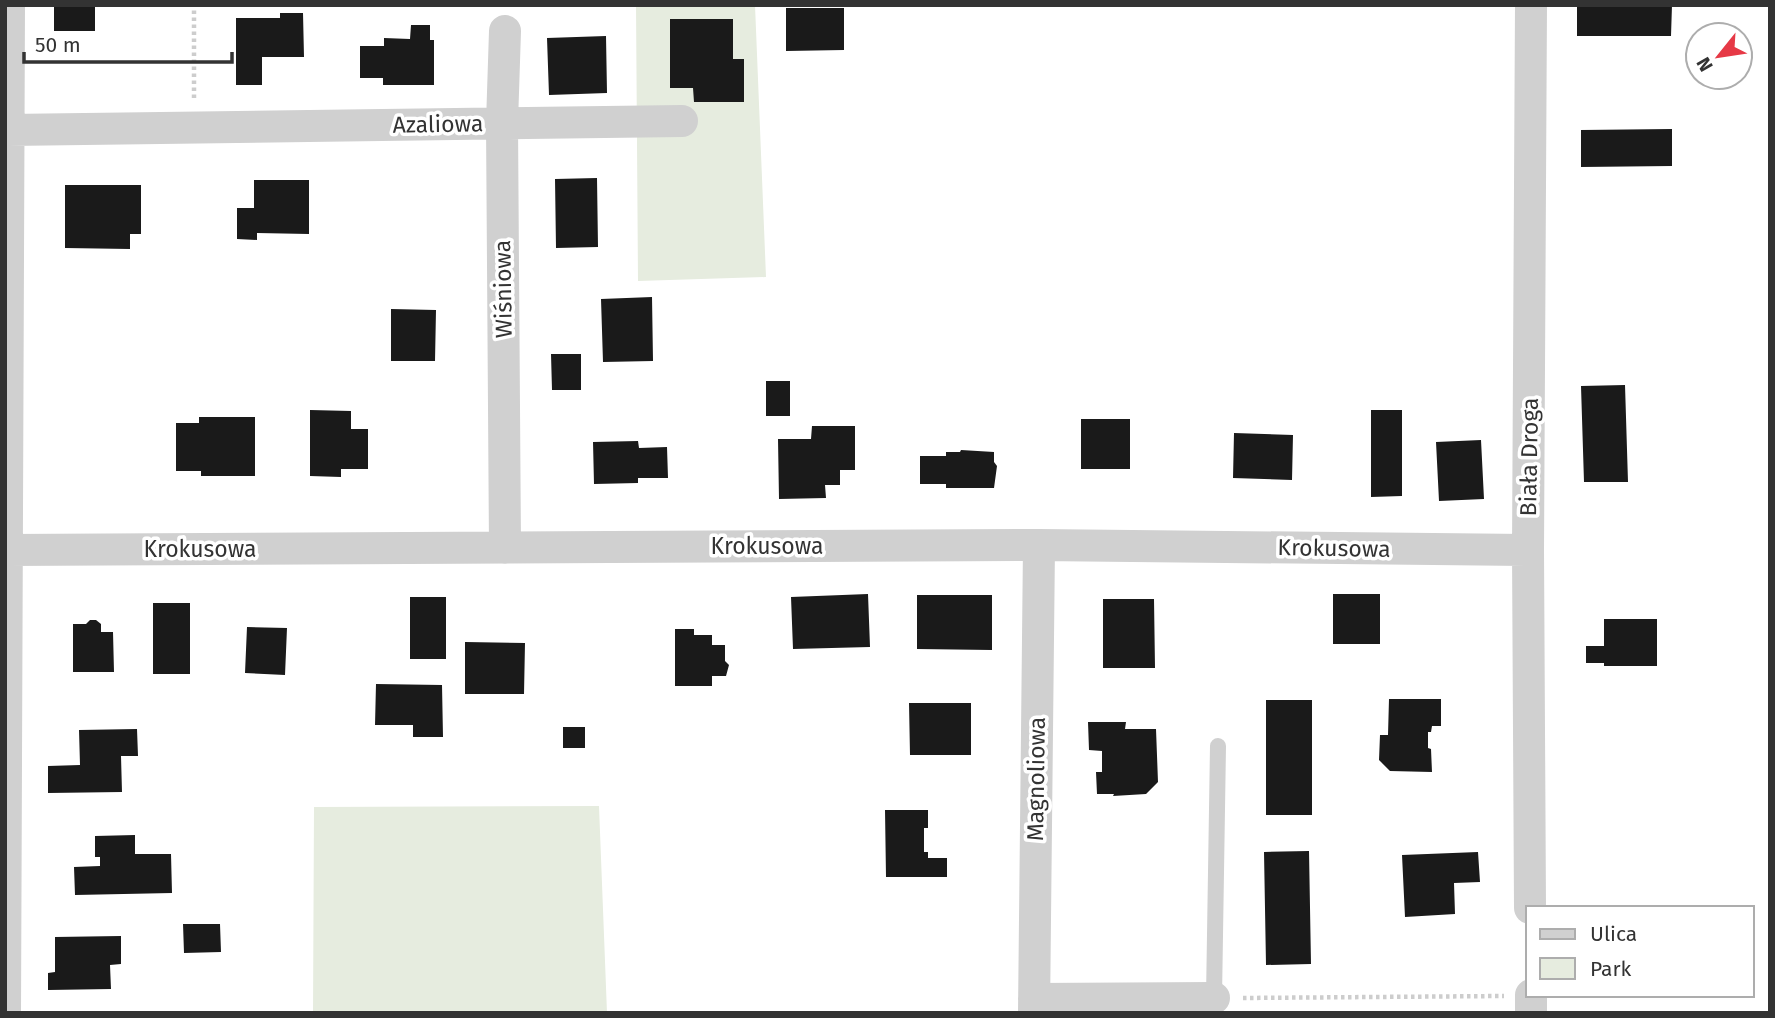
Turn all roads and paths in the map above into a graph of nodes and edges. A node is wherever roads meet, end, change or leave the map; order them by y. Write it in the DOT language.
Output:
graph roads {
  1 [pos="9,5"];
  2 [pos="194,5"];
  3 [pos="1531,5"];
  4 [pos="505,31"];
  5 [pos="682,121"];
  6 [pos="502,123"];
  7 [pos="194,127"];
  8 [pos="8,130"];
  9 [pos="1039,545"];
  10 [pos="505,548"];
  11 [pos="7,550"];
  12 [pos="1528,550"];
  13 [pos="1217,746"];
  14 [pos="1530,906"];
  15 [pos="1526,995"];
  16 [pos="1214,998"];
  17 [pos="1034,1006"];
  18 [pos="5,1013"];
  1 -- 8 [label="street"];
  2 -- 7 [label="path"];
  3 -- 12 [label="street, Biała Droga"];
  4 -- 6 [label="street, Wiśniowa"];
  5 -- 6 [label="street, Azaliowa"];
  6 -- 7 [label="street, Azaliowa"];
  6 -- 10 [label="street, Wiśniowa"];
  7 -- 8 [label="street, Azaliowa"];
  8 -- 11 [label="street"];
  9 -- 10 [label="street, Krokusowa"];
  9 -- 12 [label="street, Krokusowa"];
  9 -- 17 [label="street, Magnoliowa"];
  10 -- 11 [label="street, Krokusowa"];
  11 -- 18 [label="street"];
  12 -- 14 [label="street, Biała Droga"];
  13 -- 16 [label="lane"];
  15 -- 16 [label="path"];
  16 -- 17 [label="street"];
}
